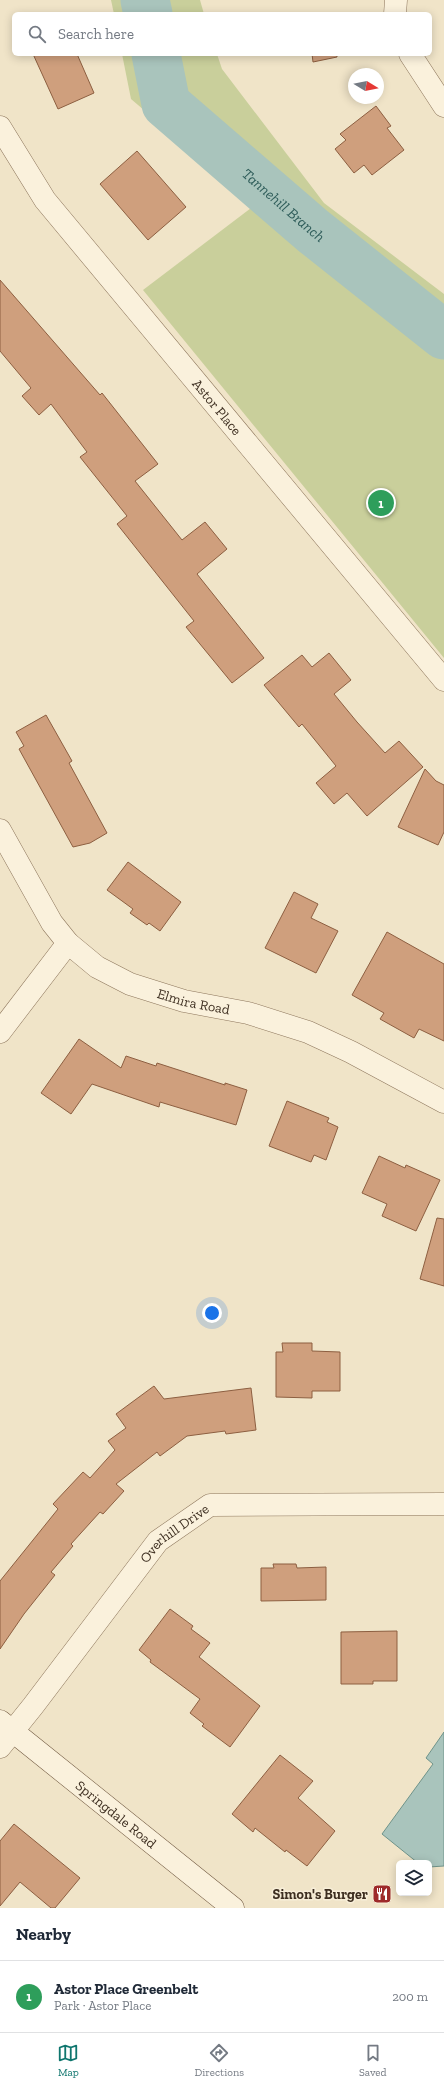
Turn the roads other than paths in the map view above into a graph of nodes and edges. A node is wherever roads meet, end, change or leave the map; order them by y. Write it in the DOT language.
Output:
graph roads {
  1 [pos="396,0"];
  2 [pos="395,12"];
  3 [pos="411,56"];
  4 [pos="444,106"];
  5 [pos="0,127"];
  6 [pos="444,680"];
  7 [pos="0,830"];
  8 [pos="68,943"];
  9 [pos="0,1032"];
  10 [pos="444,1102"];
  11 [pos="444,1504"];
  12 [pos="4,1733"];
  13 [pos="233,1908"];
  1 -- 2 [label="street"];
  3 -- 4 [label="street"];
  5 -- 6 [label="street, Astor Place"];
  7 -- 8 [label="street, Elmira Road"];
  8 -- 9 [label="street"];
  8 -- 10 [label="street, Elmira Road"];
  11 -- 12 [label="street, Overhill Drive"];
  12 -- 13 [label="street, Springdale Road"];
}
